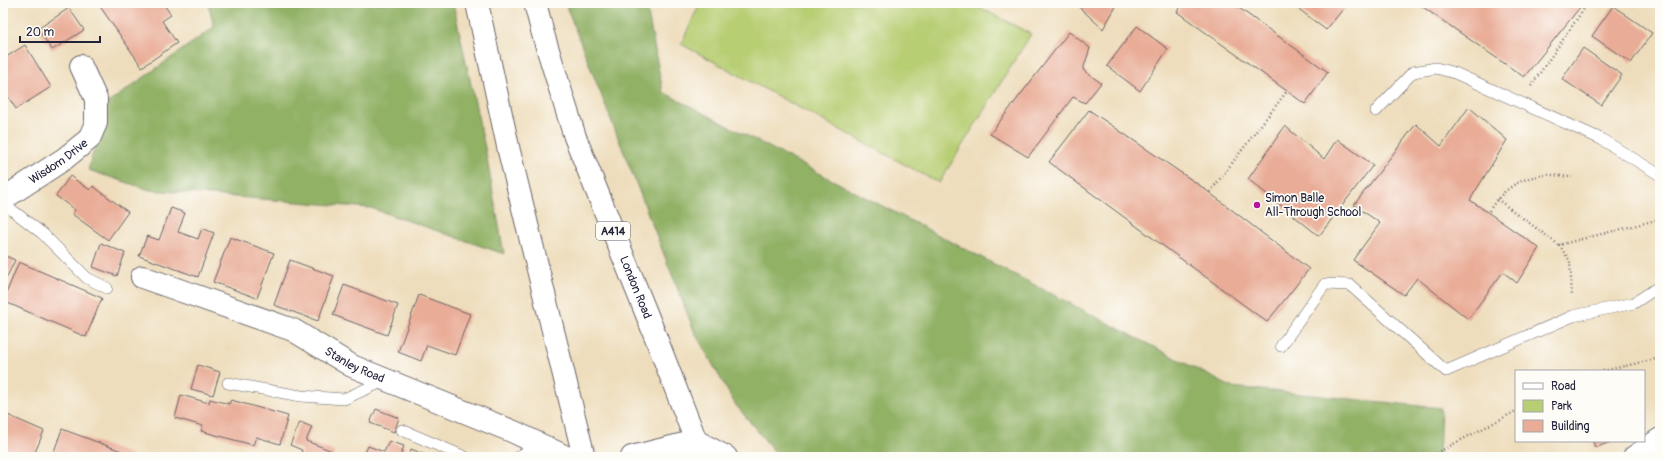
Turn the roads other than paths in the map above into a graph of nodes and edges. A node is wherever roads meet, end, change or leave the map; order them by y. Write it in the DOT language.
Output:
graph roads {
  1 [pos="477,3"];
  2 [pos="535,3"];
  3 [pos="81,66"];
  4 [pos="1376,111"];
  5 [pos="1660,174"];
  6 [pos="3,199"];
  7 [pos="3,203"];
  8 [pos="142,277"];
  9 [pos="1660,286"];
  10 [pos="107,288"];
  11 [pos="1281,346"];
  12 [pos="386,380"];
  13 [pos="228,383"];
  14 [pos="402,430"];
  15 [pos="1660,439"];
  16 [pos="541,444"];
  17 [pos="698,449"];
  18 [pos="465,457"];
  19 [pos="518,457"];
  20 [pos="566,457"];
  21 [pos="584,457"];
  22 [pos="632,457"];
  23 [pos="726,457"];
  24 [pos="1634,457"];
  1 -- 21 [label="main road"];
  2 -- 17 [label="main road, London Road / A414"];
  3 -- 6 [label="main road, Wisdom Drive"];
  4 -- 5 [label="lane"];
  7 -- 10 [label="lane"];
  8 -- 12 [label="main road, Stanley Road"];
  9 -- 11 [label="lane"];
  12 -- 13 [label="lane"];
  12 -- 16 [label="main road, Stanley Road"];
  14 -- 18 [label="lane"];
  15 -- 24 [label="main road"];
  16 -- 19 [label="lane"];
  16 -- 20 [label="main road, Stanley Road"];
  17 -- 22 [label="main road"];
  17 -- 23 [label="main road"];
}
